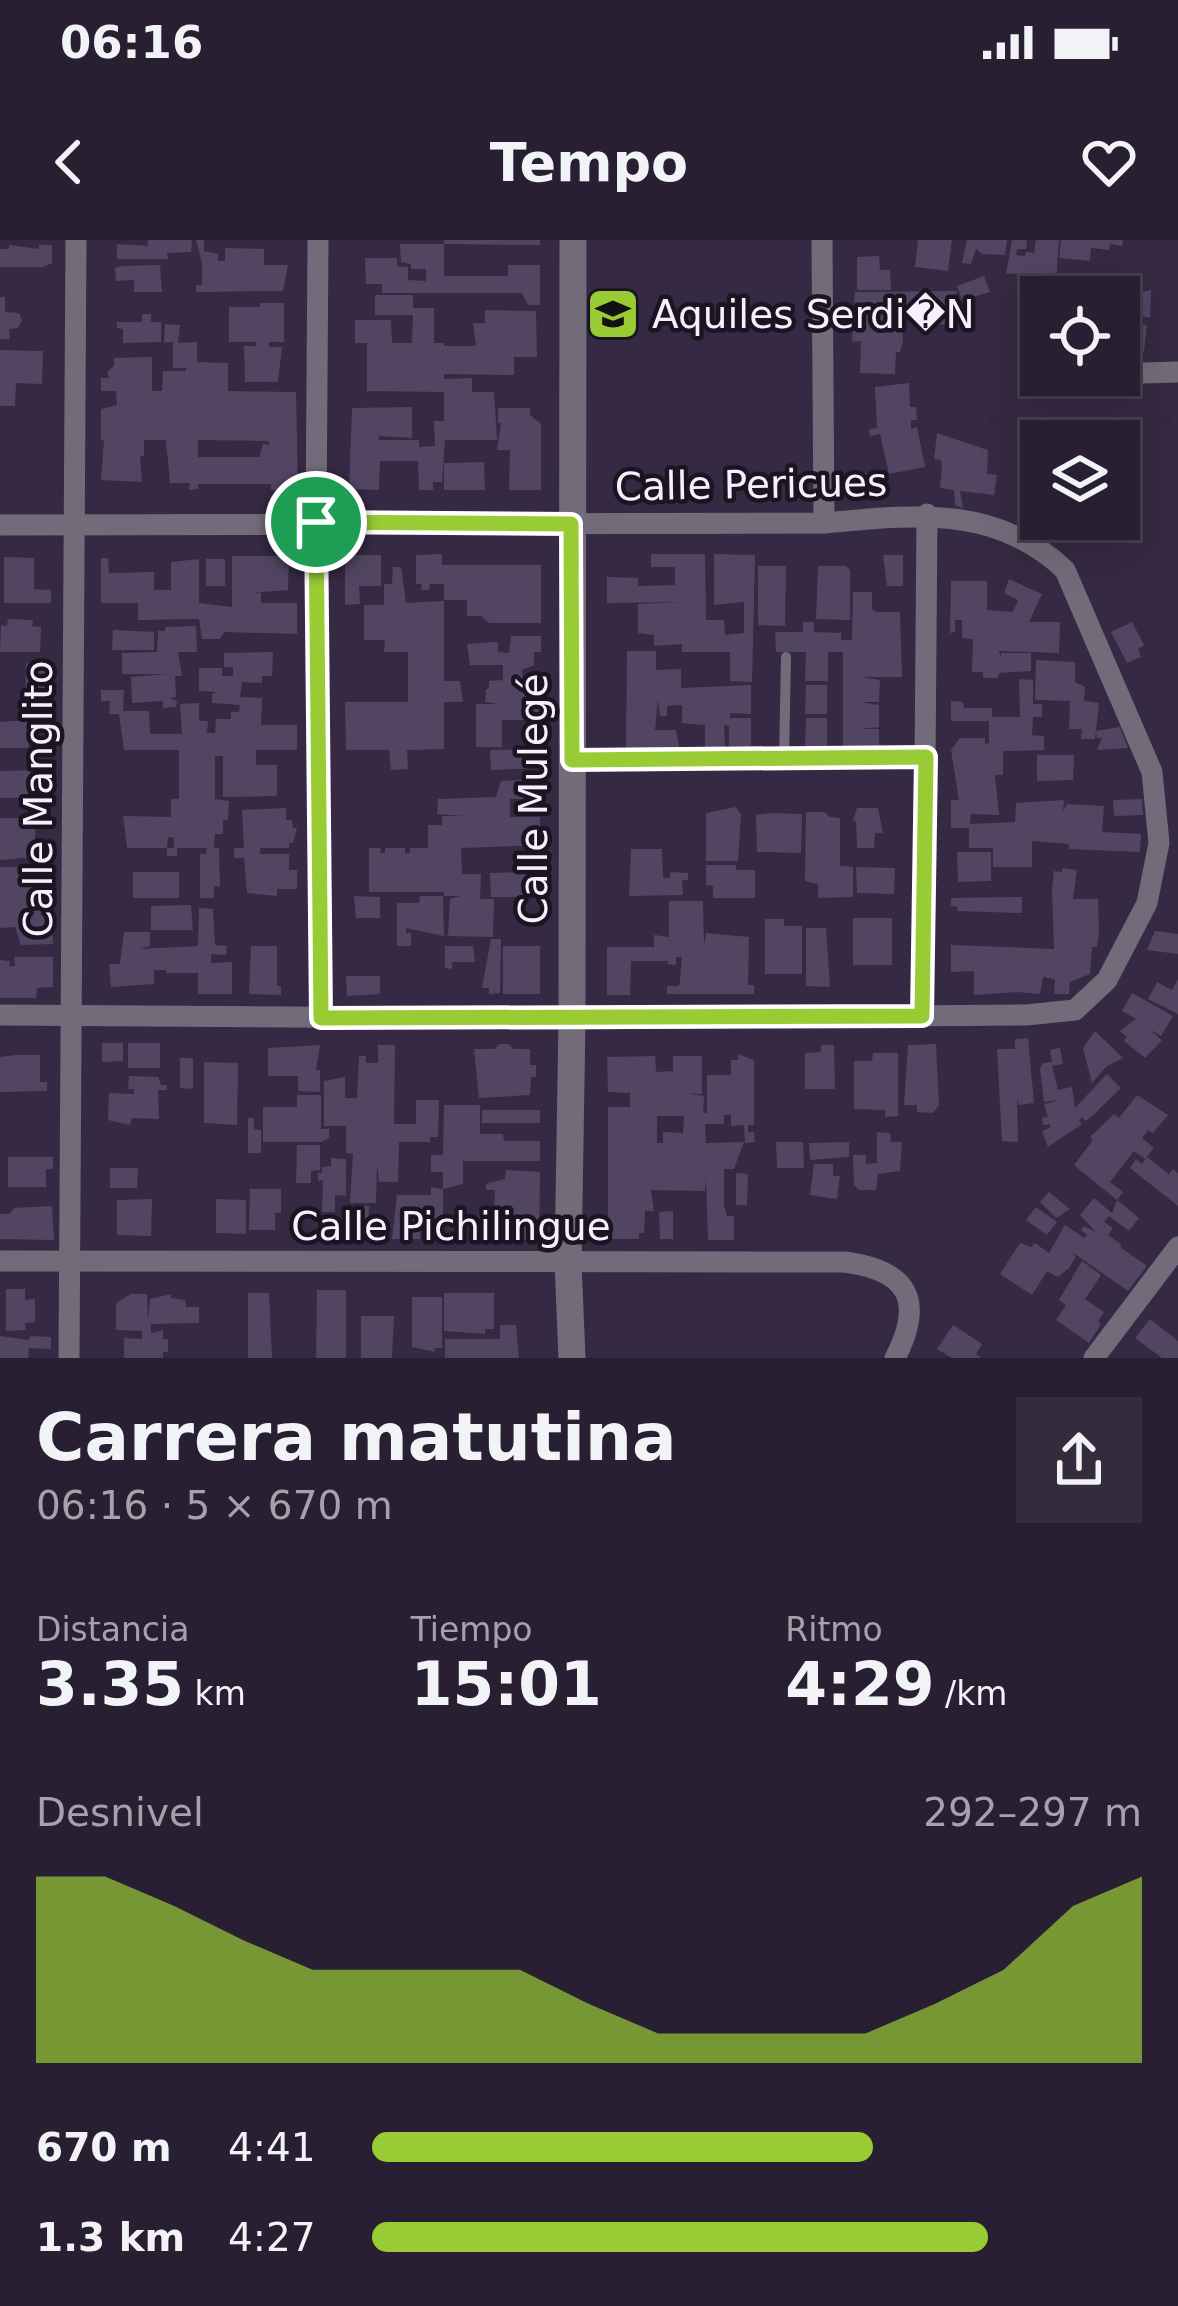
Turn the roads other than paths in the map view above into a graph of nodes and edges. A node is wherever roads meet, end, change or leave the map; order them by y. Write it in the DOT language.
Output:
graph roads {
  1 [pos="76,240"];
  2 [pos="318,240"];
  3 [pos="572,240"];
  4 [pos="822,240"];
  5 [pos="1178,372"];
  6 [pos="1143,373"];
  7 [pos="927,514"];
  8 [pos="316,522"];
  9 [pos="824,523"];
  10 [pos="571,524"];
  11 [pos="0,525"];
  12 [pos="74,526"];
  13 [pos="786,657"];
  14 [pos="926,757"];
  15 [pos="784,758"];
  16 [pos="572,760"];
  17 [pos="73,1014"];
  18 [pos="0,1015"];
  19 [pos="922,1016"];
  20 [pos="321,1018"];
  21 [pos="572,1019"];
  22 [pos="1178,1247"];
  23 [pos="0,1261"];
  24 [pos="70,1261"];
  25 [pos="568,1263"];
  26 [pos="69,1358"];
  27 [pos="572,1358"];
  28 [pos="895,1358"];
  29 [pos="1094,1358"];
  1 -- 12 [label="street, Calle Manglito"];
  2 -- 8 [label="street"];
  3 -- 10 [label="street, Calle Mulegé"];
  4 -- 9 [label="street"];
  5 -- 6 [label="street"];
  7 -- 9 [label="street, Calle Pericues"];
  7 -- 14 [label="street"];
  7 -- 19 [label="street, Calle Pericues"];
  8 -- 10 [label="street, Calle Pericues"];
  8 -- 12 [label="street, Calle Pericues"];
  8 -- 20 [label="street"];
  9 -- 10 [label="street, Calle Pericues"];
  10 -- 16 [label="street, Calle Mulegé"];
  11 -- 12 [label="street, Calle Pericues"];
  12 -- 17 [label="street, Calle Manglito"];
  13 -- 15 [label="lane"];
  14 -- 15 [label="street"];
  14 -- 19 [label="street"];
  15 -- 16 [label="street"];
  16 -- 21 [label="street, Calle Mulegé"];
  17 -- 18 [label="street, Calle Pericues"];
  17 -- 20 [label="street, Calle Pericues"];
  17 -- 24 [label="street, Calle Manglito"];
  19 -- 21 [label="street, Calle Pericues"];
  20 -- 21 [label="street, Calle Pericues"];
  21 -- 25 [label="street, Calle Mulegé"];
  22 -- 29 [label="street"];
  23 -- 24 [label="street, Calle Pichilingue"];
  24 -- 25 [label="street, Calle Pichilingue"];
  24 -- 26 [label="street, Calle Manglito"];
  25 -- 27 [label="street, Calle Mulegé"];
  25 -- 28 [label="street, Calle Pichilingue"];
}
